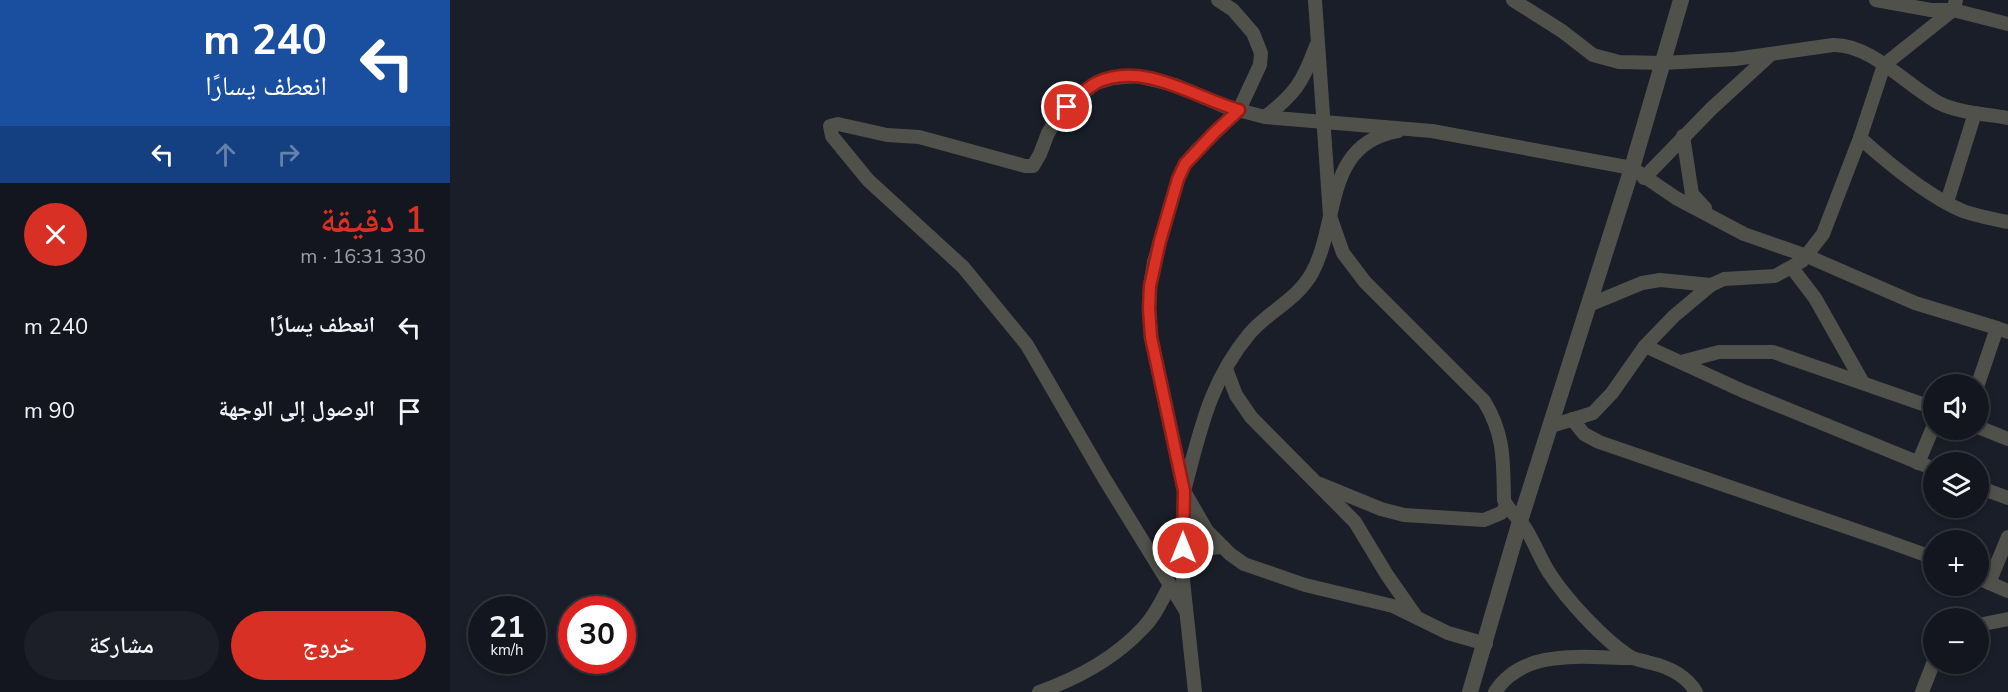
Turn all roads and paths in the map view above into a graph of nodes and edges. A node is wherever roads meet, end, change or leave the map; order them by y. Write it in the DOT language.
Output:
graph roads {
  1 [pos="1218,0"];
  2 [pos="1315,0"];
  3 [pos="1513,0"];
  4 [pos="1681,0"];
  5 [pos="1876,0"];
  6 [pos="1954,5"];
  7 [pos="2008,24"];
  8 [pos="1318,41"];
  9 [pos="1770,55"];
  10 [pos="1663,63"];
  11 [pos="1884,65"];
  12 [pos="1239,110"];
  13 [pos="1976,113"];
  14 [pos="1265,117"];
  15 [pos="2008,118"];
  16 [pos="1324,121"];
  17 [pos="1415,129"];
  18 [pos="1683,136"];
  19 [pos="1860,138"];
  20 [pos="1638,173"];
  21 [pos="1947,202"];
  22 [pos="1330,216"];
  23 [pos="2008,222"];
  24 [pos="1723,223"];
  25 [pos="1807,256"];
  26 [pos="1792,268"];
  27 [pos="1711,285"];
  28 [pos="1589,305"];
  29 [pos="2003,330"];
  30 [pos="1645,346"];
  31 [pos="1681,362"];
  32 [pos="1226,369"];
  33 [pos="1982,374"];
  34 [pos="1863,383"];
  35 [pos="1923,404"];
  36 [pos="1572,419"];
  37 [pos="1551,426"];
  38 [pos="1989,431"];
  39 [pos="2008,439"];
  40 [pos="1928,440"];
  41 [pos="1918,463"];
  42 [pos="1923,465"];
  43 [pos="1313,481"];
  44 [pos="1184,491"];
  45 [pos="1989,491"];
  46 [pos="2008,498"];
  47 [pos="1506,507"];
  48 [pos="1520,521"];
  49 [pos="2008,537"];
  50 [pos="1223,548"];
  51 [pos="1923,554"];
  52 [pos="1183,567"];
  53 [pos="1989,572"];
  54 [pos="1989,583"];
  55 [pos="1170,585"];
  56 [pos="2008,591"];
  57 [pos="1186,611"];
  58 [pos="1416,617"];
  59 [pos="2008,619"];
  60 [pos="1989,623"];
  61 [pos="1486,644"];
  62 [pos="1632,658"];
  63 [pos="1929,674"];
  64 [pos="1039,692"];
  65 [pos="1195,692"];
  66 [pos="1470,692"];
  67 [pos="1495,692"];
  68 [pos="1696,692"];
  69 [pos="1922,692"];
  1 -- 12 [label="street"];
  2 -- 8 [label="street"];
  3 -- 10 [label="street"];
  4 -- 10 [label="street"];
  5 -- 6 [label="street"];
  6 -- 7 [label="street"];
  6 -- 11 [label="street"];
  8 -- 14 [label="street"];
  8 -- 16 [label="street"];
  9 -- 10 [label="street"];
  9 -- 11 [label="street"];
  9 -- 18 [label="street"];
  10 -- 20 [label="street"];
  11 -- 13 [label="street"];
  11 -- 19 [label="street"];
  12 -- 14 [label="street"];
  12 -- 44 [label="street"];
  12 -- 55 [label="street"];
  13 -- 15 [label="street"];
  13 -- 21 [label="street"];
  14 -- 16 [label="street"];
  16 -- 17 [label="street"];
  16 -- 22 [label="street"];
  17 -- 20 [label="street"];
  17 -- 22 [label="street"];
  18 -- 20 [label="street"];
  18 -- 24 [label="street"];
  19 -- 21 [label="street"];
  19 -- 25 [label="street"];
  20 -- 24 [label="street"];
  20 -- 28 [label="street"];
  21 -- 23 [label="street"];
  22 -- 32 [label="street"];
  22 -- 47 [label="street"];
  24 -- 25 [label="street"];
  25 -- 26 [label="street"];
  25 -- 29 [label="street"];
  26 -- 27 [label="street"];
  26 -- 34 [label="street"];
  27 -- 28 [label="street"];
  27 -- 30 [label="street"];
  28 -- 37 [label="street"];
  29 -- 33 [label="street"];
  30 -- 31 [label="street"];
  30 -- 36 [label="street"];
  31 -- 34 [label="street"];
  31 -- 41 [label="street"];
  32 -- 43 [label="street"];
  32 -- 44 [label="street"];
  34 -- 35 [label="street"];
  36 -- 37 [label="street"];
  36 -- 51 [label="street"];
  37 -- 48 [label="street"];
  38 -- 39 [label="street"];
  40 -- 41 [label="street"];
  41 -- 42 [label="street"];
  43 -- 47 [label="street"];
  43 -- 58 [label="street"];
  44 -- 50 [label="street"];
  44 -- 52 [label="street"];
  45 -- 46 [label="street"];
  47 -- 48 [label="street"];
  48 -- 61 [label="street"];
  48 -- 62 [label="street"];
  49 -- 53 [label="street"];
  50 -- 52 [label="street"];
  50 -- 58 [label="street"];
  52 -- 57 [label="street"];
  54 -- 56 [label="street"];
  55 -- 57 [label="street"];
  55 -- 64 [label="street"];
  57 -- 65 [label="street"];
  58 -- 61 [label="street"];
  59 -- 60 [label="street"];
  61 -- 66 [label="street"];
  62 -- 67 [label="street"];
  62 -- 68 [label="street"];
  63 -- 69 [label="street"];
}
